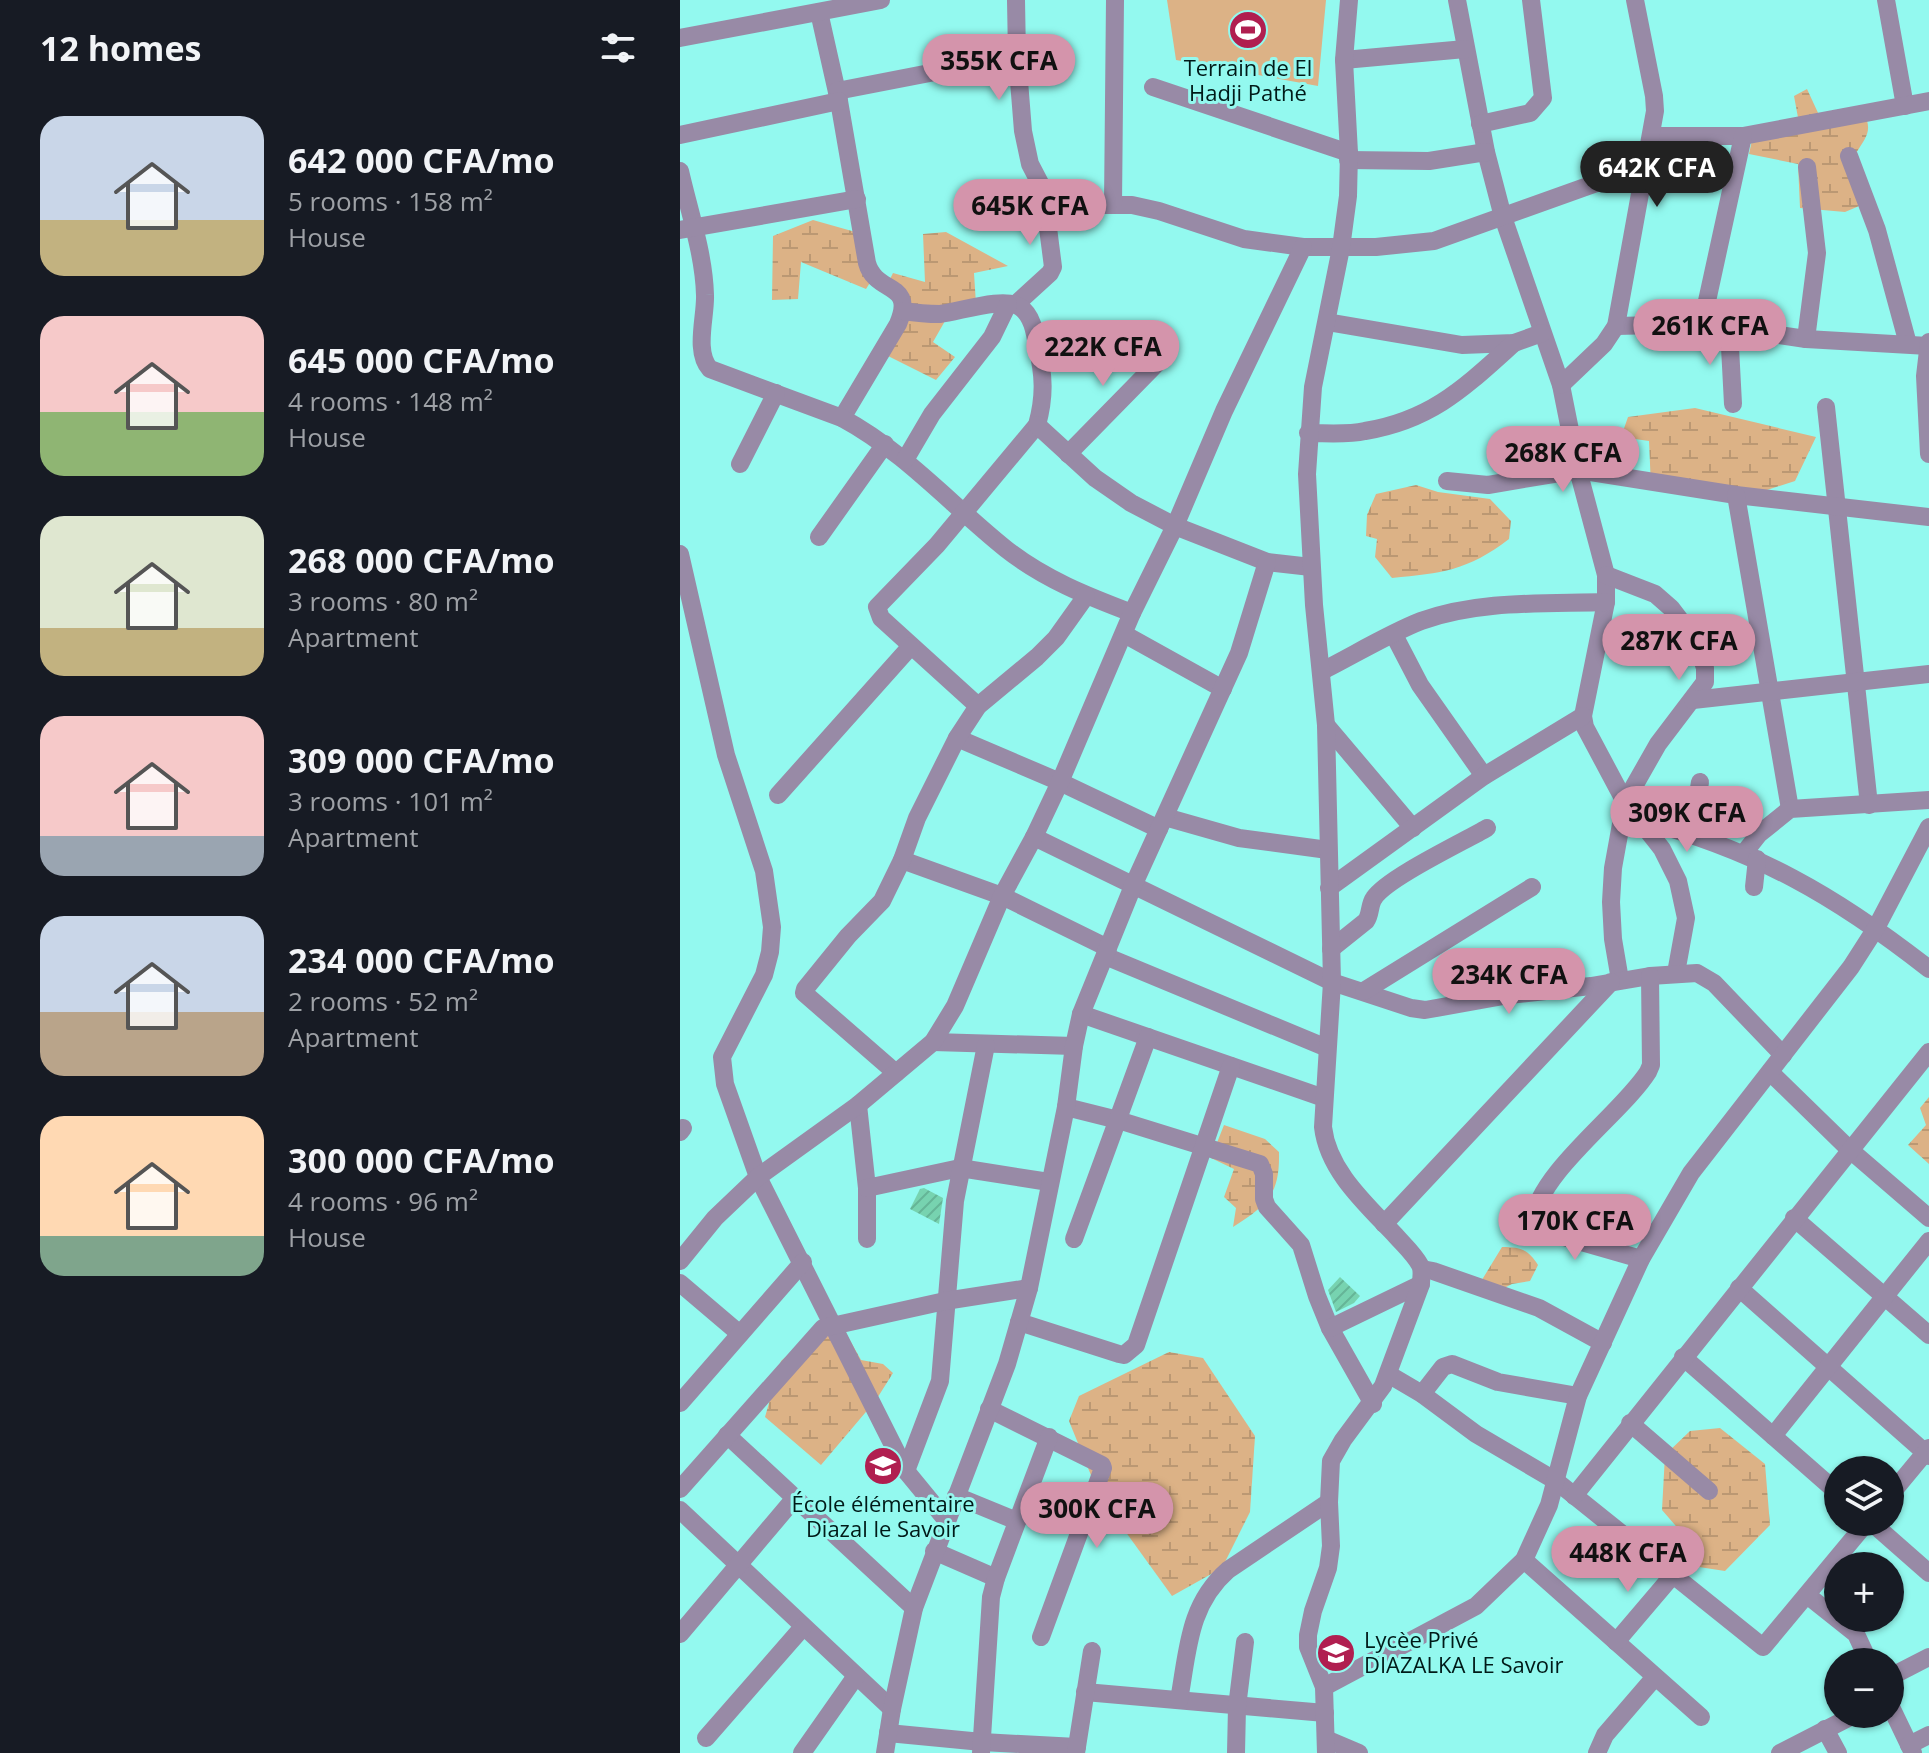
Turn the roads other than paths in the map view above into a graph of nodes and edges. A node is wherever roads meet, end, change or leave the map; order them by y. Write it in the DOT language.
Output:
graph roads {
  1 [pos="881,0"];
  2 [pos="1016,0"];
  3 [pos="1115,0"];
  4 [pos="1349,0"];
  5 [pos="1457,0"];
  6 [pos="1531,0"];
  7 [pos="1635,0"];
  8 [pos="1886,0"];
  9 [pos="810,9"];
  10 [pos="680,38"];
  11 [pos="1465,49"];
  12 [pos="1017,56"];
  13 [pos="1344,60"];
  14 [pos="1153,87"];
  15 [pos="838,96"];
  16 [pos="1929,101"];
  17 [pos="1905,106"];
  18 [pos="1480,124"];
  19 [pos="680,135"];
  20 [pos="1652,136"];
  21 [pos="1743,136"];
  22 [pos="1486,152"];
  23 [pos="1348,156"];
  24 [pos="1849,156"];
  25 [pos="1644,166"];
  26 [pos="1807,167"];
  27 [pos="680,171"];
  28 [pos="1043,189"];
  29 [pos="857,199"];
  30 [pos="1113,204"];
  31 [pos="1503,217"];
  32 [pos="686,228"];
  33 [pos="1303,247"];
  34 [pos="1341,248"];
  35 [pos="1012,304"];
  36 [pos="903,311"];
  37 [pos="1327,322"];
  38 [pos="1702,324"];
  39 [pos="1616,326"];
  40 [pos="1729,328"];
  41 [pos="1542,333"];
  42 [pos="1806,339"];
  43 [pos="1514,343"];
  44 [pos="1908,344"];
  45 [pos="1928,344"];
  46 [pos="1168,352"];
  47 [pos="1561,385"];
  48 [pos="776,393"];
  49 [pos="1733,404"];
  50 [pos="1826,407"];
  51 [pos="842,418"];
  52 [pos="1037,425"];
  53 [pos="1308,433"];
  54 [pos="885,444"];
  55 [pos="1068,454"];
  56 [pos="1929,454"];
  57 [pos="905,460"];
  58 [pos="740,464"];
  59 [pos="1578,470"];
  60 [pos="1447,481"];
  61 [pos="1736,495"];
  62 [pos="1836,508"];
  63 [pos="962,512"];
  64 [pos="1929,517"];
  65 [pos="1175,526"];
  66 [pos="819,537"];
  67 [pos="680,554"];
  68 [pos="1267,562"];
  69 [pos="1311,567"];
  70 [pos="1606,575"];
  71 [pos="1086,596"];
  72 [pos="1606,602"];
  73 [pos="1132,613"];
  74 [pos="1124,634"];
  75 [pos="1394,635"];
  76 [pos="911,646"];
  77 [pos="1322,671"];
  78 [pos="1929,674"];
  79 [pos="1856,682"];
  80 [pos="1223,689"];
  81 [pos="1770,691"];
  82 [pos="1693,700"];
  83 [pos="978,706"];
  84 [pos="1583,716"];
  85 [pos="1326,725"];
  86 [pos="957,738"];
  87 [pos="1484,776"];
  88 [pos="1060,782"];
  89 [pos="1700,782"];
  90 [pos="778,795"];
  91 [pos="1929,800"];
  92 [pos="1625,802"];
  93 [pos="1869,805"];
  94 [pos="1790,809"];
  95 [pos="1641,820"];
  96 [pos="1162,823"];
  97 [pos="1929,827"];
  98 [pos="1413,828"];
  99 [pos="1487,828"];
  100 [pos="1692,833"];
  101 [pos="1034,837"];
  102 [pos="1328,850"];
  103 [pos="1751,856"];
  104 [pos="902,860"];
  105 [pos="1133,886"];
  106 [pos="1532,887"];
  107 [pos="1754,887"];
  108 [pos="1329,888"];
  109 [pos="1002,896"];
  110 [pos="1876,928"];
  111 [pos="1331,949"];
  112 [pos="1106,952"];
  113 [pos="1929,969"];
  114 [pos="1676,973"];
  115 [pos="1650,976"];
  116 [pos="1615,981"];
  117 [pos="1332,982"];
  118 [pos="1364,991"];
  119 [pos="1081,1014"];
  120 [pos="1148,1037"];
  121 [pos="933,1042"];
  122 [pos="986,1045"];
  123 [pos="1074,1046"];
  124 [pos="1327,1048"];
  125 [pos="1929,1052"];
  126 [pos="1783,1055"];
  127 [pos="1231,1066"];
  128 [pos="1770,1072"];
  129 [pos="896,1073"];
  130 [pos="1324,1098"];
  131 [pos="858,1105"];
  132 [pos="1066,1107"];
  133 [pos="1118,1120"];
  134 [pos="1204,1146"];
  135 [pos="1849,1149"];
  136 [pos="960,1168"];
  137 [pos="758,1177"];
  138 [pos="1049,1182"];
  139 [pos="867,1188"];
  140 [pos="1794,1218"];
  141 [pos="1929,1218"];
  142 [pos="1384,1224"];
  143 [pos="867,1239"];
  144 [pos="1074,1239"];
  145 [pos="1929,1241"];
  146 [pos="1641,1259"];
  147 [pos="680,1261"];
  148 [pos="803,1262"];
  149 [pos="1421,1276"];
  150 [pos="680,1283"];
  151 [pos="1029,1288"];
  152 [pos="1739,1288"];
  153 [pos="1885,1296"];
  154 [pos="945,1301"];
  155 [pos="1019,1322"];
  156 [pos="832,1324"];
  157 [pos="1330,1328"];
  158 [pos="740,1334"];
  159 [pos="1929,1335"];
  160 [pos="1603,1343"];
  161 [pos="1683,1357"];
  162 [pos="1828,1367"];
  163 [pos="1388,1374"];
  164 [pos="1422,1394"];
  165 [pos="1578,1396"];
  166 [pos="680,1403"];
  167 [pos="1373,1404"];
  168 [pos="989,1409"];
  169 [pos="1630,1423"];
  170 [pos="727,1435"];
  171 [pos="1773,1436"];
  172 [pos="1049,1437"];
  173 [pos="1928,1453"];
  174 [pos="906,1471"];
  175 [pos="1904,1480"];
  176 [pos="1556,1481"];
  177 [pos="1824,1481"];
  178 [pos="680,1489"];
  179 [pos="1709,1491"];
  180 [pos="956,1496"];
  181 [pos="1574,1496"];
  182 [pos="794,1499"];
  183 [pos="1329,1502"];
  184 [pos="680,1510"];
  185 [pos="947,1521"];
  186 [pos="1017,1521"];
  187 [pos="1857,1536"];
  188 [pos="1885,1536"];
  189 [pos="934,1551"];
  190 [pos="1524,1560"];
  191 [pos="738,1565"];
  192 [pos="1929,1573"];
  193 [pos="1673,1575"];
  194 [pos="996,1578"];
  195 [pos="1807,1595"];
  196 [pos="914,1608"];
  197 [pos="803,1627"];
  198 [pos="680,1634"];
  199 [pos="1041,1637"];
  200 [pos="1245,1642"];
  201 [pos="1616,1642"];
  202 [pos="1862,1648"];
  203 [pos="1092,1651"];
  204 [pos="1929,1657"];
  205 [pos="1904,1670"];
  206 [pos="856,1676"];
  207 [pos="1655,1677"];
  208 [pos="1324,1687"];
  209 [pos="1085,1692"];
  210 [pos="1179,1700"];
  211 [pos="1237,1707"];
  212 [pos="892,1709"];
  213 [pos="1325,1713"];
  214 [pos="1701,1717"];
  215 [pos="1901,1728"];
  216 [pos="1825,1729"];
  217 [pos="888,1733"];
  218 [pos="1929,1735"];
  219 [pos="706,1738"];
  220 [pos="1326,1746"];
  221 [pos="982,1748"];
  222 [pos="1911,1749"];
  223 [pos="1077,1750"];
  224 [pos="802,1753"];
  225 [pos="885,1753"];
  226 [pos="1236,1753"];
  227 [pos="1359,1753"];
  228 [pos="1597,1753"];
  229 [pos="1780,1753"];
  230 [pos="1838,1753"];
  1 -- 9 [label="street"];
  2 -- 12 [label="street"];
  3 -- 30 [label="street"];
  4 -- 13 [label="street"];
  5 -- 11 [label="street"];
  6 -- 18 [label="street"];
  7 -- 20 [label="street"];
  8 -- 17 [label="street"];
  9 -- 10 [label="street"];
  9 -- 15 [label="street"];
  11 -- 13 [label="street"];
  11 -- 18 [label="street"];
  12 -- 15 [label="street"];
  12 -- 28 [label="street"];
  13 -- 23 [label="street"];
  14 -- 23 [label="street"];
  15 -- 19 [label="street"];
  15 -- 29 [label="street"];
  16 -- 17 [label="street"];
  17 -- 21 [label="street"];
  18 -- 22 [label="street"];
  20 -- 21 [label="street"];
  20 -- 25 [label="street"];
  21 -- 38 [label="street"];
  22 -- 23 [label="street"];
  22 -- 31 [label="street"];
  23 -- 34 [label="street"];
  24 -- 44 [label="street"];
  25 -- 31 [label="street"];
  25 -- 39 [label="street"];
  26 -- 42 [label="street"];
  27 -- 32 [label="street"];
  28 -- 30 [label="street"];
  28 -- 35 [label="street"];
  29 -- 32 [label="street"];
  29 -- 36 [label="street"];
  30 -- 33 [label="street"];
  31 -- 34 [label="street"];
  31 -- 41 [label="street"];
  32 -- 48 [label="street"];
  33 -- 34 [label="street"];
  33 -- 65 [label="street"];
  34 -- 37 [label="street"];
  35 -- 36 [label="street"];
  35 -- 52 [label="street"];
  35 -- 57 [label="street"];
  36 -- 51 [label="street"];
  37 -- 43 [label="street"];
  37 -- 53 [label="street"];
  38 -- 39 [label="street"];
  38 -- 40 [label="street"];
  39 -- 47 [label="street"];
  40 -- 42 [label="street"];
  40 -- 49 [label="street"];
  41 -- 43 [label="street"];
  41 -- 47 [label="street"];
  42 -- 44 [label="street"];
  43 -- 53 [label="street"];
  44 -- 45 [label="street"];
  45 -- 56 [label="street"];
  46 -- 55 [label="street"];
  47 -- 59 [label="street"];
  48 -- 51 [label="street"];
  48 -- 58 [label="street"];
  50 -- 62 [label="street"];
  51 -- 54 [label="street"];
  52 -- 55 [label="street"];
  52 -- 63 [label="street"];
  53 -- 69 [label="street"];
  54 -- 57 [label="street"];
  54 -- 66 [label="street"];
  55 -- 65 [label="street"];
  57 -- 63 [label="street"];
  59 -- 60 [label="street"];
  59 -- 61 [label="street"];
  59 -- 70 [label="street"];
  61 -- 62 [label="street"];
  61 -- 81 [label="street"];
  62 -- 64 [label="street"];
  62 -- 79 [label="street"];
  63 -- 71 [label="street"];
  63 -- 76 [label="street"];
  65 -- 68 [label="street"];
  65 -- 73 [label="street"];
  67 -- 137 [label="street"];
  68 -- 69 [label="street"];
  68 -- 80 [label="street"];
  69 -- 77 [label="street"];
  70 -- 72 [label="street"];
  70 -- 82 [label="street"];
  71 -- 73 [label="street"];
  71 -- 83 [label="street"];
  72 -- 75 [label="street"];
  72 -- 84 [label="street"];
  73 -- 74 [label="street"];
  74 -- 80 [label="street"];
  74 -- 88 [label="street"];
  75 -- 77 [label="street"];
  75 -- 87 [label="street"];
  76 -- 83 [label="street"];
  76 -- 90 [label="street"];
  77 -- 85 [label="street"];
  78 -- 79 [label="street"];
  79 -- 81 [label="street"];
  79 -- 93 [label="street"];
  80 -- 96 [label="street"];
  81 -- 82 [label="street"];
  81 -- 94 [label="street"];
  82 -- 92 [label="street"];
  83 -- 86 [label="street"];
  84 -- 87 [label="street"];
  84 -- 92 [label="street"];
  85 -- 98 [label="street"];
  85 -- 102 [label="street"];
  86 -- 88 [label="street"];
  86 -- 104 [label="street"];
  87 -- 98 [label="street"];
  88 -- 96 [label="street"];
  88 -- 101 [label="street"];
  89 -- 100 [label="street"];
  91 -- 93 [label="street"];
  92 -- 95 [label="street"];
  92 -- 116 [label="street"];
  93 -- 94 [label="street"];
  94 -- 103 [label="street"];
  95 -- 100 [label="street"];
  95 -- 114 [label="street"];
  96 -- 102 [label="street"];
  96 -- 105 [label="street"];
  97 -- 110 [label="street"];
  98 -- 108 [label="street"];
  99 -- 111 [label="street"];
  100 -- 103 [label="street"];
  101 -- 105 [label="street"];
  101 -- 109 [label="street"];
  102 -- 108 [label="street"];
  103 -- 107 [label="street"];
  103 -- 110 [label="street"];
  104 -- 109 [label="street"];
  104 -- 129 [label="street"];
  105 -- 112 [label="street"];
  105 -- 117 [label="street"];
  106 -- 118 [label="street"];
  108 -- 111 [label="street"];
  109 -- 112 [label="street"];
  109 -- 121 [label="street"];
  110 -- 113 [label="street"];
  110 -- 126 [label="street"];
  111 -- 117 [label="street"];
  112 -- 119 [label="street"];
  112 -- 124 [label="street"];
  114 -- 115 [label="street"];
  114 -- 126 [label="street"];
  115 -- 116 [label="street"];
  115 -- 146 [label="street"];
  116 -- 118 [label="street"];
  116 -- 142 [label="street"];
  117 -- 118 [label="street"];
  117 -- 124 [label="street"];
  119 -- 120 [label="street"];
  119 -- 123 [label="street"];
  120 -- 127 [label="street"];
  120 -- 133 [label="street"];
  121 -- 122 [label="street"];
  121 -- 129 [label="street"];
  122 -- 123 [label="street"];
  122 -- 136 [label="street"];
  123 -- 132 [label="street"];
  124 -- 130 [label="street"];
  125 -- 135 [label="street"];
  126 -- 128 [label="street"];
  127 -- 130 [label="street"];
  127 -- 134 [label="street"];
  128 -- 135 [label="street"];
  128 -- 146 [label="street"];
  129 -- 131 [label="street"];
  130 -- 142 [label="street"];
  131 -- 137 [label="street"];
  131 -- 139 [label="street"];
  132 -- 133 [label="street"];
  132 -- 138 [label="street"];
  133 -- 134 [label="street"];
  133 -- 144 [label="street"];
  134 -- 155 [label="street"];
  134 -- 157 [label="street"];
  135 -- 140 [label="street"];
  135 -- 141 [label="street"];
  136 -- 138 [label="street"];
  136 -- 139 [label="street"];
  136 -- 154 [label="street"];
  137 -- 147 [label="street"];
  137 -- 148 [label="street"];
  138 -- 151 [label="street"];
  139 -- 143 [label="street"];
  140 -- 152 [label="street"];
  140 -- 153 [label="street"];
  142 -- 149 [label="street"];
  145 -- 153 [label="street"];
  146 -- 160 [label="street"];
  148 -- 156 [label="street"];
  148 -- 158 [label="street"];
  149 -- 157 [label="street"];
  149 -- 160 [label="street"];
  149 -- 163 [label="street"];
  150 -- 158 [label="street"];
  151 -- 154 [label="street"];
  151 -- 155 [label="street"];
  152 -- 161 [label="street"];
  152 -- 162 [label="street"];
  153 -- 159 [label="street"];
  153 -- 162 [label="street"];
  154 -- 156 [label="street"];
  154 -- 174 [label="street"];
  155 -- 168 [label="street"];
  156 -- 170 [label="street"];
  156 -- 174 [label="street"];
  157 -- 167 [label="street"];
  158 -- 166 [label="street"];
  160 -- 165 [label="street"];
  161 -- 169 [label="street"];
  161 -- 171 [label="street"];
  162 -- 171 [label="street"];
  162 -- 173 [label="street"];
  163 -- 164 [label="street"];
  163 -- 167 [label="street"];
  164 -- 165 [label="street"];
  164 -- 176 [label="street"];
  165 -- 176 [label="street"];
  167 -- 183 [label="street"];
  168 -- 172 [label="street"];
  168 -- 180 [label="street"];
  169 -- 179 [label="street"];
  169 -- 181 [label="street"];
  170 -- 178 [label="street"];
  170 -- 182 [label="street"];
  171 -- 177 [label="street"];
  172 -- 186 [label="street"];
  172 -- 199 [label="street"];
  173 -- 175 [label="street"];
  174 -- 185 [label="street"];
  176 -- 181 [label="street"];
  176 -- 190 [label="street"];
  180 -- 185 [label="street"];
  180 -- 186 [label="street"];
  181 -- 193 [label="street"];
  182 -- 191 [label="street"];
  182 -- 196 [label="street"];
  183 -- 208 [label="street"];
  183 -- 210 [label="street"];
  184 -- 191 [label="street"];
  185 -- 189 [label="street"];
  186 -- 194 [label="street"];
  187 -- 195 [label="street"];
  188 -- 192 [label="street"];
  189 -- 194 [label="street"];
  189 -- 196 [label="street"];
  190 -- 201 [label="street"];
  190 -- 208 [label="street"];
  191 -- 197 [label="street"];
  191 -- 198 [label="street"];
  193 -- 195 [label="street"];
  193 -- 201 [label="street"];
  194 -- 221 [label="street"];
  195 -- 202 [label="street"];
  196 -- 212 [label="street"];
  197 -- 206 [label="street"];
  197 -- 219 [label="street"];
  200 -- 211 [label="street"];
  201 -- 207 [label="street"];
  203 -- 209 [label="street"];
  204 -- 205 [label="street"];
  206 -- 212 [label="street"];
  206 -- 224 [label="street"];
  207 -- 214 [label="street"];
  207 -- 228 [label="street"];
  208 -- 213 [label="street"];
  209 -- 210 [label="street"];
  209 -- 223 [label="street"];
  210 -- 211 [label="street"];
  211 -- 213 [label="street"];
  211 -- 226 [label="street"];
  212 -- 217 [label="street"];
  213 -- 220 [label="street"];
  215 -- 222 [label="street"];
  216 -- 229 [label="street"];
  216 -- 230 [label="street"];
  217 -- 221 [label="street"];
  217 -- 225 [label="street"];
  218 -- 222 [label="street"];
  220 -- 227 [label="street"];
  221 -- 223 [label="street"];
}
